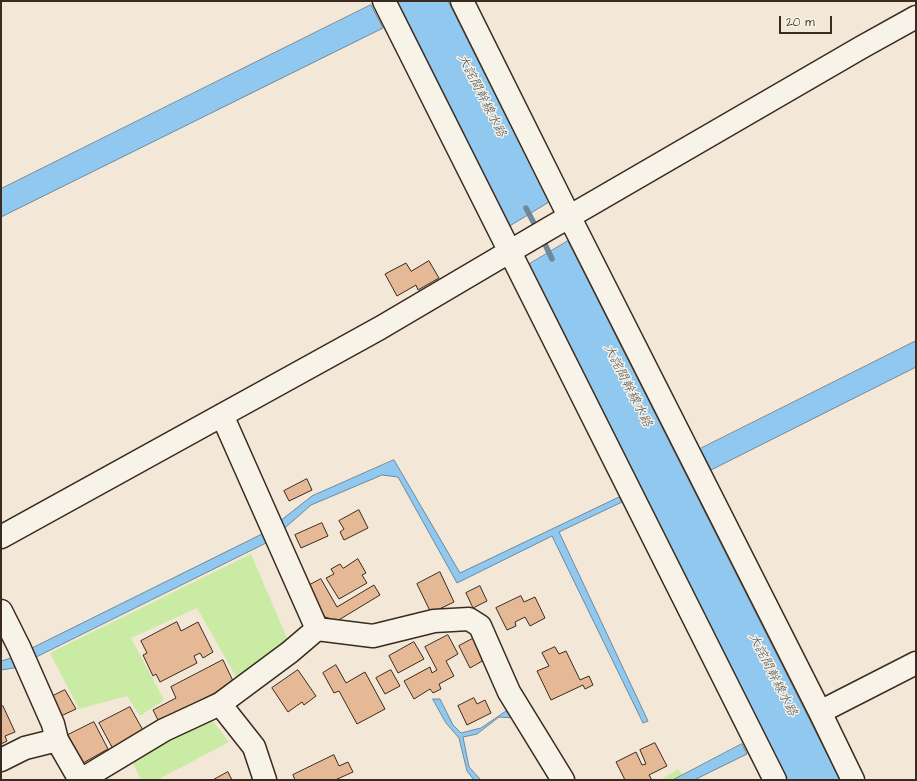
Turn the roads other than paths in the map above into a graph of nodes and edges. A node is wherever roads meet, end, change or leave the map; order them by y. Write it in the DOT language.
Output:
graph roads {
  1 [pos="384,1"];
  2 [pos="462,1"];
  3 [pos="916,18"];
  4 [pos="569,217"];
  5 [pos="509,252"];
  6 [pos="222,415"];
  7 [pos="1,537"];
  8 [pos="1,611"];
  9 [pos="317,628"];
  10 [pos="916,663"];
  11 [pos="220,704"];
  12 [pos="820,712"];
  13 [pos="57,740"];
  14 [pos="1,760"];
  15 [pos="80,780"];
  16 [pos="265,780"];
  17 [pos="563,780"];
  18 [pos="775,780"];
  19 [pos="853,780"];
  1 -- 5 [label="street"];
  2 -- 4 [label="street"];
  3 -- 4 [label="street"];
  4 -- 5 [label="street"];
  4 -- 12 [label="street"];
  5 -- 6 [label="street"];
  5 -- 18 [label="street"];
  6 -- 7 [label="street"];
  6 -- 9 [label="street"];
  8 -- 13 [label="street"];
  9 -- 11 [label="street"];
  9 -- 17 [label="street"];
  10 -- 12 [label="street"];
  11 -- 15 [label="street"];
  11 -- 16 [label="street"];
  12 -- 19 [label="street"];
  13 -- 14 [label="street"];
  13 -- 15 [label="street"];
}
